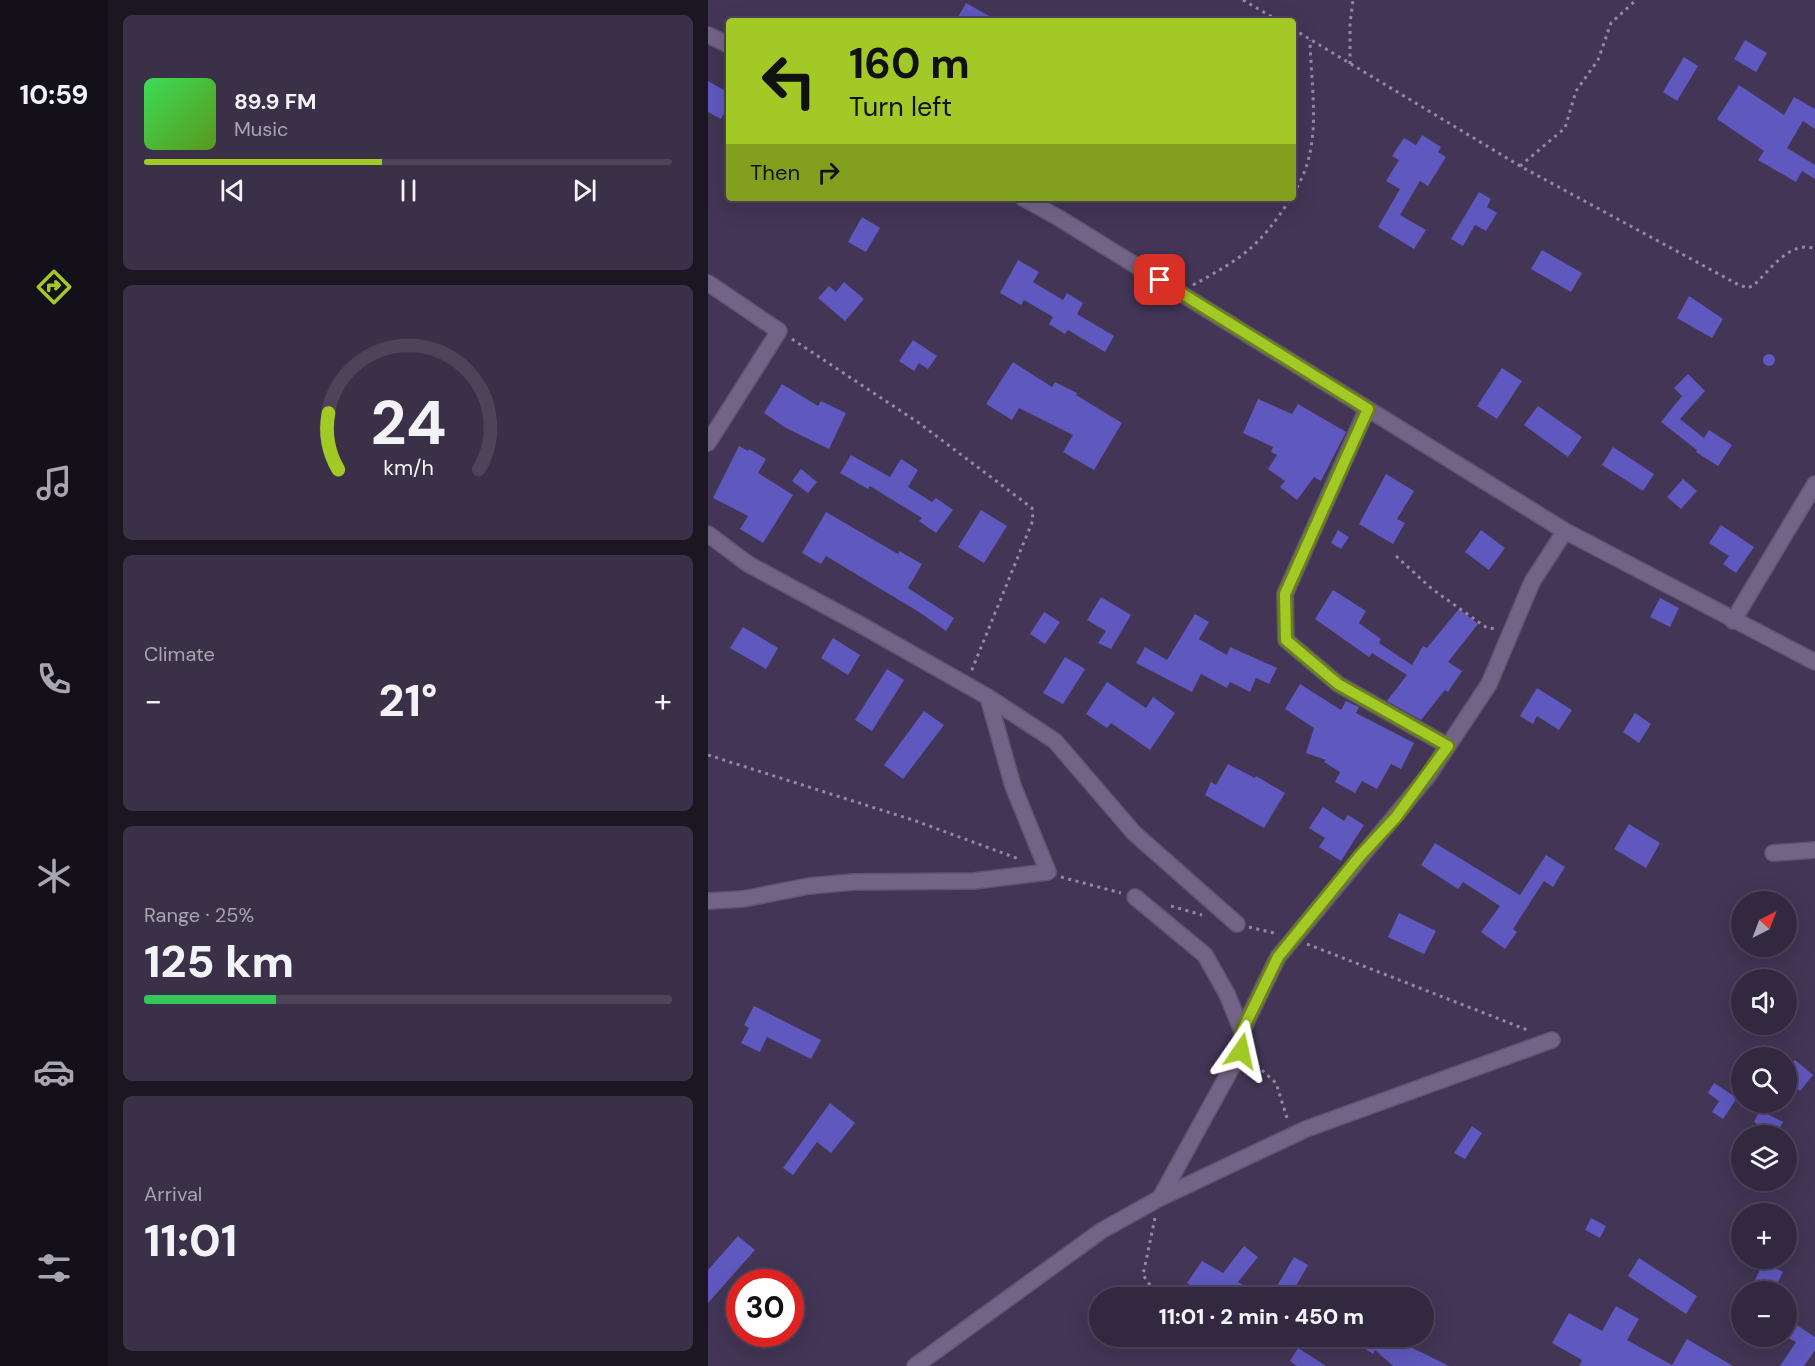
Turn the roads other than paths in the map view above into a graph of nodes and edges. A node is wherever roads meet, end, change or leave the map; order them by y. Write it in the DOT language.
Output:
graph roads {
  1 [pos="708,34"];
  2 [pos="726,43"];
  3 [pos="1028,201"];
  4 [pos="708,283"];
  5 [pos="1368,409"];
  6 [pos="708,443"];
  7 [pos="1815,484"];
  8 [pos="1565,531"];
  9 [pos="708,534"];
  10 [pos="1733,621"];
  11 [pos="1815,662"];
  12 [pos="987,697"];
  13 [pos="1448,746"];
  14 [pos="1815,850"];
  15 [pos="1773,853"];
  16 [pos="1135,897"];
  17 [pos="708,901"];
  18 [pos="1237,924"];
  19 [pos="1242,1031"];
  20 [pos="1552,1040"];
  21 [pos="1160,1198"];
  22 [pos="915,1366"];
  1 -- 2 [label="street"];
  3 -- 5 [label="street"];
  4 -- 6 [label="street"];
  5 -- 8 [label="street"];
  5 -- 13 [label="street"];
  7 -- 10 [label="street"];
  8 -- 10 [label="street"];
  8 -- 13 [label="street"];
  9 -- 12 [label="street"];
  10 -- 11 [label="street"];
  12 -- 17 [label="street"];
  12 -- 18 [label="street"];
  13 -- 19 [label="street"];
  14 -- 15 [label="street"];
  16 -- 19 [label="street"];
  19 -- 21 [label="street"];
  20 -- 21 [label="street"];
  21 -- 22 [label="street"];
}
